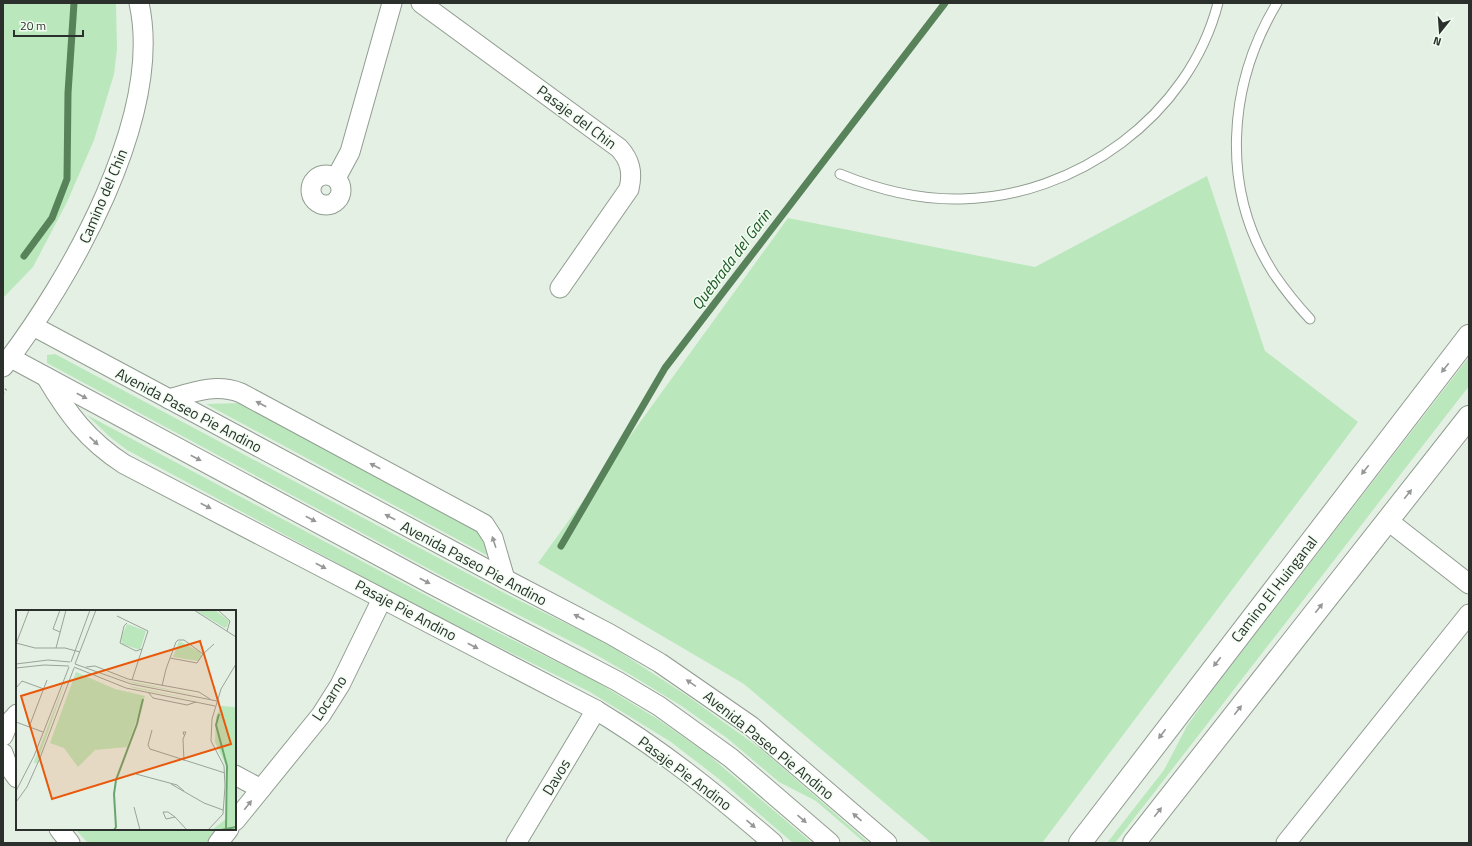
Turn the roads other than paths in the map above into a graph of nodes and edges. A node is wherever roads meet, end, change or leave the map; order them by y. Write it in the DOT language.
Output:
graph roads {
  1 [pos="139,3"];
  2 [pos="392,3"];
  3 [pos="422,3"];
  4 [pos="1218,3"];
  5 [pos="1277,3"];
  6 [pos="840,174"];
  7 [pos="336,178"];
  8 [pos="560,288"];
  9 [pos="1310,319"];
  10 [pos="33,326"];
  11 [pos="1469,336"];
  12 [pos="7,363"];
  13 [pos="45,376"];
  14 [pos="169,399"];
  15 [pos="1469,417"];
  16 [pos="1387,520"];
  17 [pos="505,579"];
  18 [pos="1469,584"];
  19 [pos="382,598"];
  20 [pos="1469,614"];
  21 [pos="596,710"];
  22 [pos="16,715"];
  23 [pos="3,736"];
  24 [pos="3,752"];
  25 [pos="236,776"];
  26 [pos="16,777"];
  27 [pos="261,788"];
  28 [pos="236,820"];
  29 [pos="60,830"];
  30 [pos="228,830"];
  31 [pos="70,843"];
  32 [pos="218,843"];
  33 [pos="516,843"];
  34 [pos="773,843"];
  35 [pos="830,843"];
  36 [pos="887,843"];
  37 [pos="1080,843"];
  38 [pos="1134,843"];
  39 [pos="1286,843"];
  1 -- 10 [label="street, Camino del Chin"];
  2 -- 7 [label="street"];
  3 -- 8 [label="street, Pasaje del Chin"];
  4 -- 6 [label="lane"];
  5 -- 9 [label="lane"];
  10 -- 12 [label="street, Camino del Chin"];
  10 -- 14 [label="street, Avenida Paseo Pie Andino"];
  11 -- 37 [label="street, Camino El Huinganal, one-way"];
  12 -- 13 [label="street"];
  13 -- 19 [label="street, Pasaje Pie Andino, one-way"];
  13 -- 35 [label="street, one-way"];
  17 -- 14 [label="street, Avenida Paseo Pie Andino, one-way"];
  17 -- 14 [label="street, one-way"];
  16 -- 15 [label="street, one-way"];
  16 -- 18 [label="street"];
  38 -- 16 [label="street, one-way"];
  36 -- 17 [label="street, Avenida Paseo Pie Andino, one-way"];
  19 -- 21 [label="street, Pasaje Pie Andino, one-way"];
  19 -- 27 [label="street, Locarno"];
  20 -- 39 [label="street"];
  21 -- 33 [label="street, Davos"];
  21 -- 34 [label="street, Pasaje Pie Andino, one-way"];
  22 -- 23 [label="street"];
  24 -- 26 [label="street"];
  25 -- 27 [label="street"];
  28 -- 27 [label="street, Locarno, one-way"];
  29 -- 31 [label="street"];
  30 -- 32 [label="street"];
}
